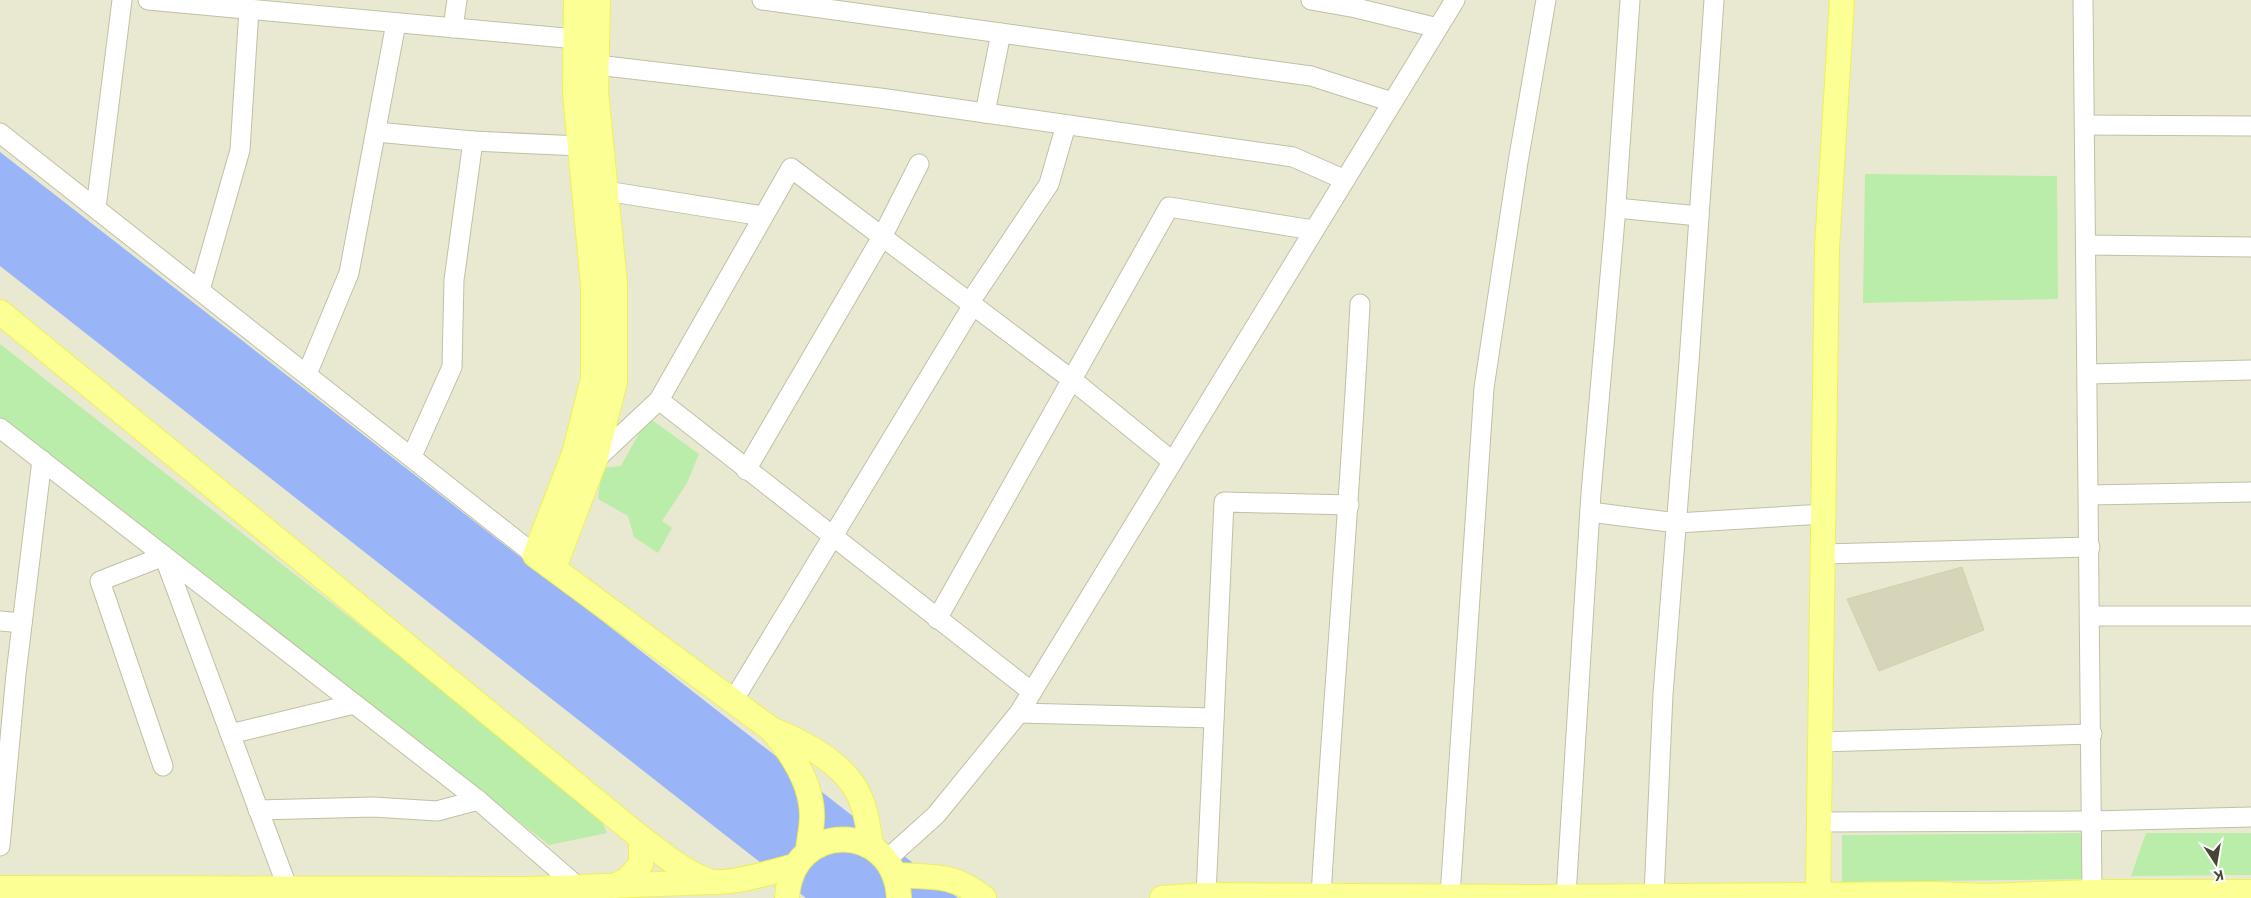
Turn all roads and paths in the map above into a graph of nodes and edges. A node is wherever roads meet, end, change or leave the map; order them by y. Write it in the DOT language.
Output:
graph roads {
  1 [pos="122,0"];
  2 [pos="148,0"];
  3 [pos="457,0"];
  4 [pos="576,0"];
  5 [pos="598,0"];
  6 [pos="762,0"];
  7 [pos="1311,0"];
  8 [pos="1455,0"];
  9 [pos="1546,0"];
  10 [pos="1630,0"];
  11 [pos="1714,0"];
  12 [pos="1842,0"];
  13 [pos="2083,0"];
  14 [pos="249,9"];
  15 [pos="396,23"];
  16 [pos="453,28"];
  17 [pos="1438,28"];
  18 [pos="1001,33"];
  19 [pos="576,39"];
  20 [pos="597,64"];
  21 [pos="1392,102"];
  22 [pos="985,113"];
  23 [pos="1066,125"];
  24 [pos="2085,125"];
  25 [pos="2251,126"];
  26 [pos="376,132"];
  27 [pos="0,133"];
  28 [pos="473,141"];
  29 [pos="580,146"];
  30 [pos="919,164"];
  31 [pos="1345,180"];
  32 [pos="606,191"];
  33 [pos="96,208"];
  34 [pos="1616,208"];
  35 [pos="763,216"];
  36 [pos="1699,216"];
  37 [pos="1313,230"];
  38 [pos="882,237"];
  39 [pos="2086,245"];
  40 [pos="2251,247"];
  41 [pos="200,290"];
  42 [pos="972,304"];
  43 [pos="1360,304"];
  44 [pos="0,312"];
  45 [pos="2251,370"];
  46 [pos="307,374"];
  47 [pos="2088,374"];
  48 [pos="1071,379"];
  49 [pos="659,400"];
  50 [pos="0,428"];
  51 [pos="412,456"];
  52 [pos="42,460"];
  53 [pos="594,460"];
  54 [pos="1172,461"];
  55 [pos="746,470"];
  56 [pos="2251,492"];
  57 [pos="2089,495"];
  58 [pos="1349,505"];
  59 [pos="1590,512"];
  60 [pos="1823,514"];
  61 [pos="1677,523"];
  62 [pos="833,537"];
  63 [pos="2090,548"];
  64 [pos="1823,554"];
  65 [pos="164,556"];
  66 [pos="545,562"];
  67 [pos="2091,616"];
  68 [pos="2251,616"];
  69 [pos="938,619"];
  70 [pos="0,621"];
  71 [pos="22,623"];
  72 [pos="1032,692"];
  73 [pos="734,701"];
  74 [pos="354,704"];
  75 [pos="1019,713"];
  76 [pos="1214,718"];
  77 [pos="771,729"];
  78 [pos="230,734"];
  79 [pos="2092,734"];
  80 [pos="1820,742"];
  81 [pos="164,766"];
  82 [pos="478,800"];
  83 [pos="258,810"];
  84 [pos="2251,817"];
  85 [pos="2092,821"];
  86 [pos="1819,822"];
  87 [pos="641,838"];
  88 [pos="0,846"];
  89 [pos="801,858"];
  90 [pos="884,861"];
  91 [pos="578,887"];
  92 [pos="0,888"];
  93 [pos="701,888"];
  94 [pos="303,892"];
  95 [pos="616,892"];
  96 [pos="2092,892"];
  97 [pos="2251,892"];
  98 [pos="55,893"];
  99 [pos="183,893"];
  100 [pos="440,894"];
  101 [pos="530,894"];
  102 [pos="1818,894"];
  103 [pos="2202,894"];
  104 [pos="1206,895"];
  105 [pos="1321,896"];
  106 [pos="1367,896"];
  107 [pos="1574,896"];
  108 [pos="1662,896"];
  109 [pos="1863,896"];
  110 [pos="1934,896"];
  111 [pos="2029,896"];
  112 [pos="2119,896"];
  113 [pos="1462,897"];
  114 [pos="1748,897"];
  115 [pos="787,898"];
  116 [pos="899,898"];
  117 [pos="984,898"];
  118 [pos="1162,898"];
  1 -- 33 [label="street"];
  2 -- 14 [label="street"];
  3 -- 16 [label="street"];
  4 -- 19 [label="main road"];
  5 -- 20 [label="main road"];
  6 -- 18 [label="street"];
  7 -- 17 [label="street"];
  8 -- 17 [label="street"];
  9 -- 113 [label="street"];
  10 -- 34 [label="street"];
  11 -- 36 [label="street"];
  12 -- 60 [label="main road"];
  13 -- 24 [label="street"];
  14 -- 15 [label="street"];
  14 -- 41 [label="street"];
  15 -- 16 [label="street"];
  15 -- 26 [label="street"];
  16 -- 19 [label="street"];
  17 -- 21 [label="street"];
  18 -- 21 [label="street"];
  18 -- 22 [label="street"];
  19 -- 29 [label="main road"];
  20 -- 22 [label="street"];
  20 -- 32 [label="main road"];
  21 -- 31 [label="street"];
  22 -- 23 [label="street"];
  23 -- 31 [label="street"];
  23 -- 42 [label="street"];
  24 -- 25 [label="street"];
  24 -- 39 [label="street"];
  26 -- 28 [label="street"];
  26 -- 46 [label="street"];
  27 -- 33 [label="street"];
  28 -- 29 [label="street"];
  28 -- 51 [label="street"];
  29 -- 66 [label="main road"];
  30 -- 38 [label="street"];
  31 -- 37 [label="street"];
  32 -- 35 [label="street"];
  32 -- 53 [label="main road"];
  33 -- 41 [label="street"];
  34 -- 36 [label="street"];
  34 -- 59 [label="street"];
  35 -- 38 [label="street"];
  35 -- 49 [label="street"];
  36 -- 61 [label="street"];
  37 -- 48 [label="street"];
  37 -- 54 [label="street"];
  38 -- 42 [label="street"];
  38 -- 55 [label="street"];
  39 -- 40 [label="street"];
  39 -- 47 [label="street"];
  41 -- 46 [label="street"];
  42 -- 48 [label="street"];
  42 -- 62 [label="street"];
  43 -- 58 [label="street"];
  44 -- 87 [label="main road"];
  45 -- 47 [label="street"];
  46 -- 51 [label="street"];
  47 -- 57 [label="street"];
  48 -- 54 [label="street"];
  48 -- 69 [label="street"];
  49 -- 53 [label="street"];
  49 -- 55 [label="street"];
  50 -- 52 [label="street"];
  51 -- 66 [label="street"];
  52 -- 65 [label="street"];
  52 -- 71 [label="street"];
  53 -- 66 [label="main road"];
  54 -- 72 [label="street"];
  55 -- 62 [label="street"];
  56 -- 57 [label="street"];
  57 -- 63 [label="street"];
  58 -- 76 [label="street"];
  58 -- 105 [label="street"];
  59 -- 61 [label="street"];
  59 -- 107 [label="street"];
  60 -- 61 [label="street"];
  60 -- 64 [label="main road"];
  61 -- 108 [label="street"];
  62 -- 69 [label="street"];
  62 -- 73 [label="street"];
  63 -- 64 [label="street"];
  63 -- 67 [label="street"];
  64 -- 80 [label="main road"];
  65 -- 74 [label="street"];
  65 -- 78 [label="street"];
  65 -- 81 [label="street"];
  66 -- 73 [label="main road"];
  67 -- 68 [label="street"];
  67 -- 79 [label="street"];
  69 -- 72 [label="street"];
  70 -- 71 [label="street"];
  71 -- 88 [label="street"];
  72 -- 75 [label="street"];
  73 -- 77 [label="main road"];
  74 -- 78 [label="street"];
  74 -- 82 [label="street"];
  75 -- 76 [label="street"];
  75 -- 90 [label="street"];
  76 -- 104 [label="street"];
  77 -- 89 [label="main road"];
  77 -- 90 [label="main road"];
  78 -- 83 [label="street"];
  79 -- 80 [label="street"];
  79 -- 85 [label="street"];
  80 -- 86 [label="main road"];
  82 -- 83 [label="street"];
  82 -- 91 [label="street"];
  83 -- 94 [label="street"];
  84 -- 85 [label="street"];
  85 -- 86 [label="street"];
  85 -- 96 [label="street"];
  86 -- 102 [label="main road"];
  87 -- 93 [label="main road"];
  87 -- 95 [label="main road"];
  89 -- 90 [label="main road"];
  89 -- 93 [label="main road"];
  89 -- 115 [label="main road"];
  90 -- 116 [label="main road"];
  90 -- 117 [label="main road"];
  91 -- 95 [label="main road"];
  91 -- 101 [label="main road"];
  92 -- 98 [label="main road"];
  93 -- 95 [label="main road"];
  94 -- 99 [label="main road"];
  94 -- 100 [label="main road"];
  96 -- 111 [label="main road"];
  96 -- 112 [label="main road"];
  97 -- 103 [label="main road"];
  98 -- 99 [label="main road"];
  100 -- 101 [label="main road"];
  102 -- 109 [label="main road"];
  102 -- 114 [label="main road"];
  103 -- 112 [label="main road"];
  104 -- 105 [label="main road"];
  104 -- 118 [label="main road"];
  105 -- 106 [label="main road"];
  106 -- 113 [label="main road"];
  107 -- 108 [label="main road"];
  107 -- 113 [label="main road"];
  108 -- 114 [label="main road"];
  109 -- 110 [label="main road"];
  110 -- 111 [label="main road"];
}
